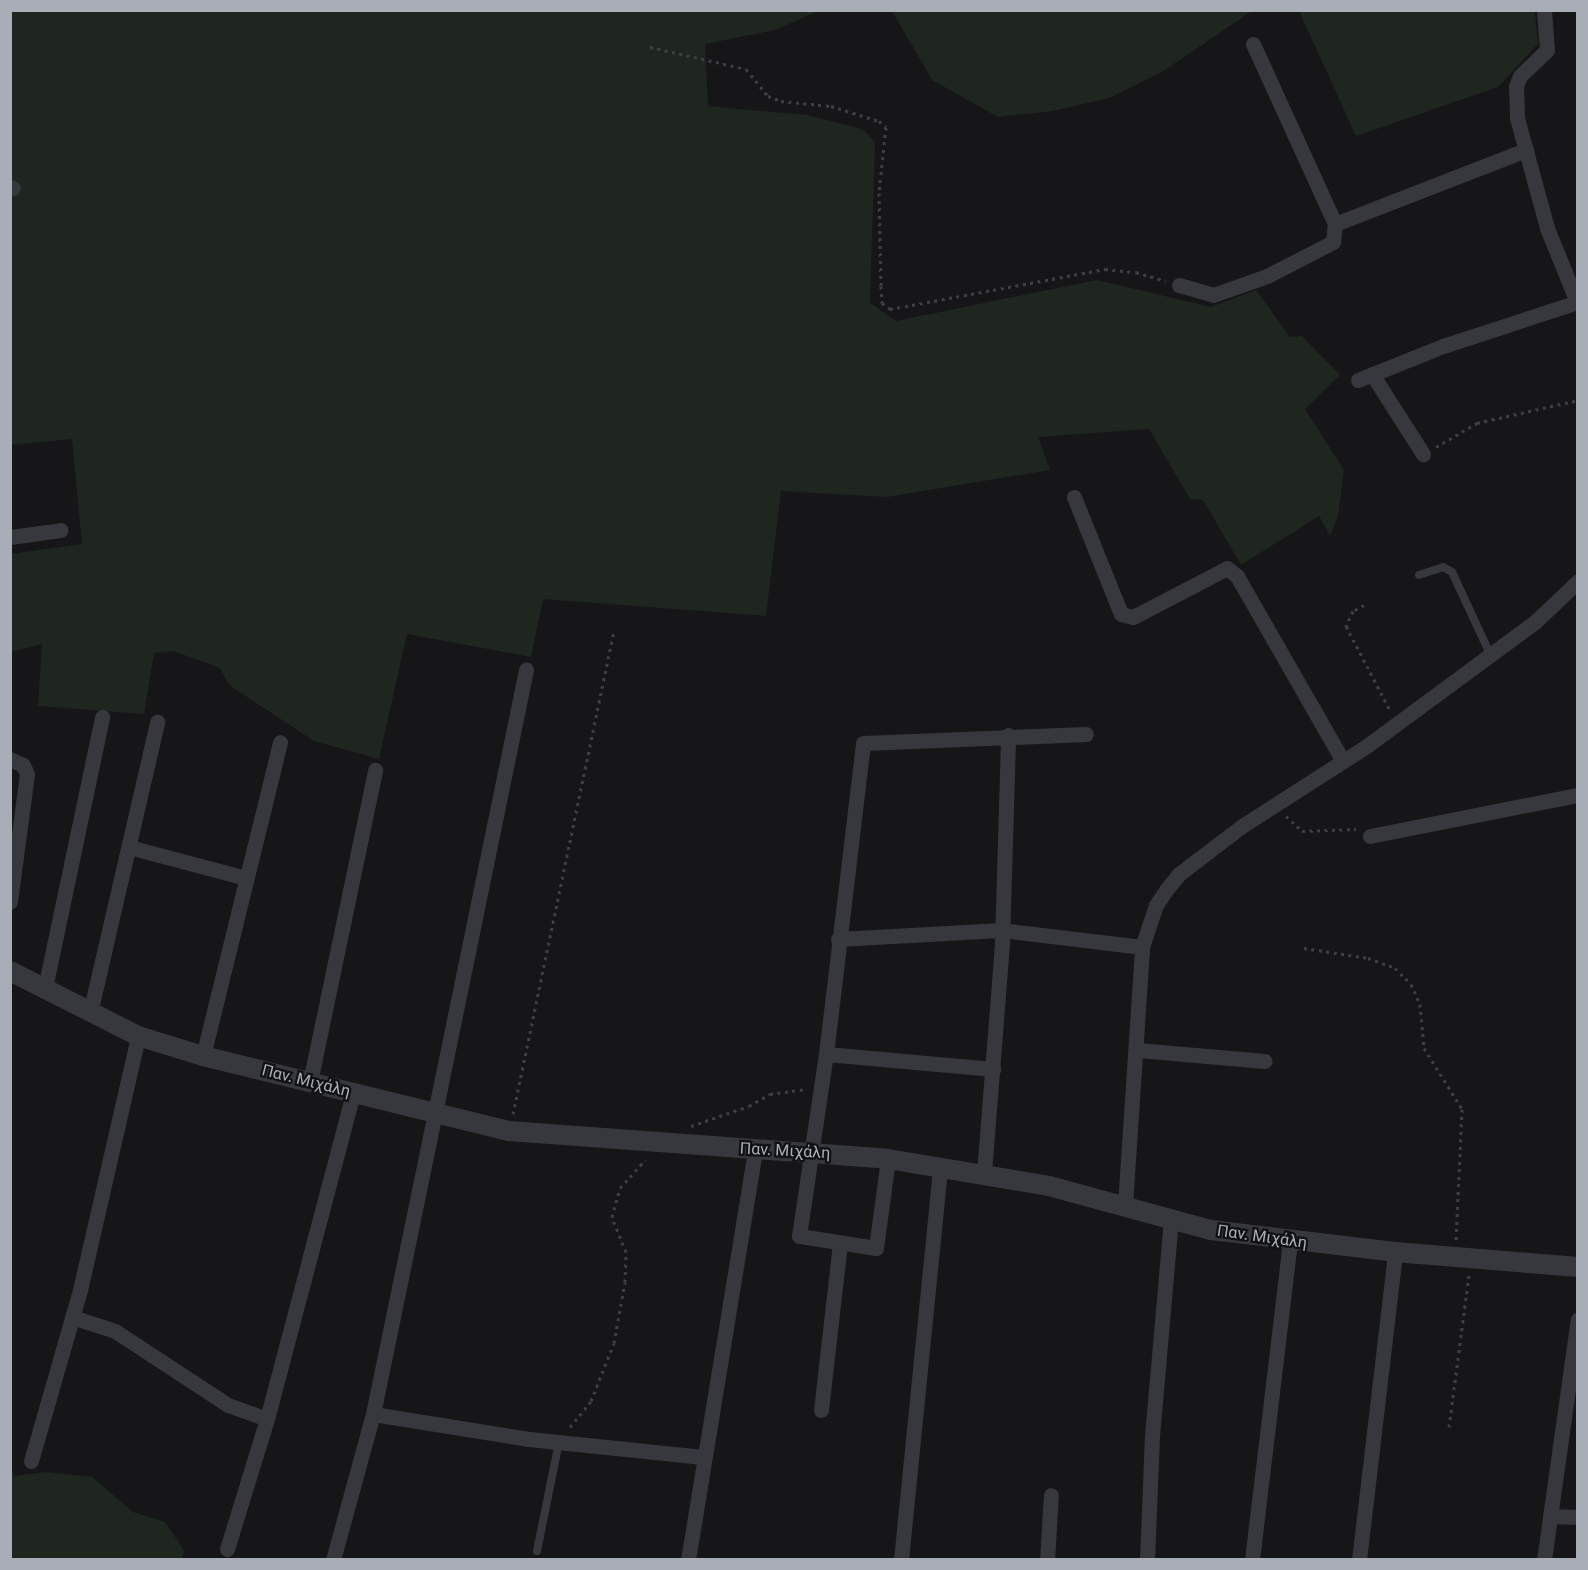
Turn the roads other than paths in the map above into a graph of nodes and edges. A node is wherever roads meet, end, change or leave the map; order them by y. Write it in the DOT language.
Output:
graph roads {
  1 [pos="1544,10"];
  2 [pos="1253,44"];
  3 [pos="1526,150"];
  4 [pos="1335,224"];
  5 [pos="1179,285"];
  6 [pos="1577,302"];
  7 [pos="1423,454"];
  8 [pos="1074,497"];
  9 [pos="61,530"];
  10 [pos="10,537"];
  11 [pos="1419,575"];
  12 [pos="1578,581"];
  13 [pos="1490,654"];
  14 [pos="526,670"];
  15 [pos="102,717"];
  16 [pos="157,722"];
  17 [pos="1086,734"];
  18 [pos="1008,735"];
  19 [pos="280,742"];
  20 [pos="10,759"];
  21 [pos="1343,761"];
  22 [pos="375,770"];
  23 [pos="1578,795"];
  24 [pos="1370,836"];
  25 [pos="129,848"];
  26 [pos="13,861"];
  27 [pos="246,878"];
  28 [pos="10,903"];
  29 [pos="1001,930"];
  30 [pos="838,939"];
  31 [pos="1142,947"];
  32 [pos="10,971"];
  33 [pos="45,988"];
  34 [pos="90,1013"];
  35 [pos="138,1036"];
  36 [pos="1138,1050"];
  37 [pos="826,1054"];
  38 [pos="203,1056"];
  39 [pos="1265,1061"];
  40 [pos="993,1069"];
  41 [pos="310,1082"];
  42 [pos="353,1093"];
  43 [pos="435,1115"];
  44 [pos="755,1151"];
  45 [pos="810,1152"];
  46 [pos="888,1159"];
  47 [pos="940,1167"];
  48 [pos="984,1173"];
  49 [pos="1125,1205"];
  50 [pos="1171,1219"];
  51 [pos="1290,1241"];
  52 [pos="840,1244"];
  53 [pos="1395,1252"];
  54 [pos="1578,1267"];
  55 [pos="72,1317"];
  56 [pos="1578,1319"];
  57 [pos="821,1410"];
  58 [pos="374,1414"];
  59 [pos="267,1419"];
  60 [pos="559,1440"];
  61 [pos="703,1457"];
  62 [pos="31,1461"];
  63 [pos="1051,1495"];
  64 [pos="1551,1516"];
  65 [pos="1578,1517"];
  66 [pos="227,1549"];
  67 [pos="537,1551"];
  68 [pos="333,1560"];
  69 [pos="688,1560"];
  70 [pos="902,1560"];
  71 [pos="1047,1560"];
  72 [pos="1147,1560"];
  73 [pos="1252,1560"];
  74 [pos="1359,1560"];
  75 [pos="1544,1560"];
  1 -- 3 [label="street"];
  2 -- 4 [label="street"];
  3 -- 4 [label="street"];
  3 -- 6 [label="street"];
  4 -- 5 [label="street"];
  6 -- 7 [label="street"];
  8 -- 21 [label="street"];
  9 -- 10 [label="street"];
  11 -- 13 [label="lane"];
  12 -- 13 [label="street"];
  13 -- 21 [label="street"];
  14 -- 43 [label="street"];
  15 -- 33 [label="street"];
  16 -- 25 [label="street"];
  17 -- 18 [label="street"];
  18 -- 29 [label="street"];
  18 -- 30 [label="street"];
  19 -- 27 [label="street"];
  20 -- 26 [label="street"];
  21 -- 31 [label="street"];
  22 -- 41 [label="street"];
  23 -- 24 [label="street"];
  25 -- 27 [label="street"];
  25 -- 34 [label="street"];
  26 -- 28 [label="street"];
  27 -- 38 [label="street"];
  29 -- 30 [label="street"];
  29 -- 31 [label="street"];
  29 -- 40 [label="street"];
  30 -- 37 [label="street"];
  31 -- 36 [label="street"];
  32 -- 33 [label="street, Παν. Μιχάλη"];
  33 -- 34 [label="street, Παν. Μιχάλη"];
  34 -- 35 [label="street, Παν. Μιχάλη"];
  35 -- 38 [label="street, Παν. Μιχάλη"];
  35 -- 55 [label="street"];
  36 -- 39 [label="street"];
  36 -- 49 [label="street"];
  37 -- 40 [label="street"];
  37 -- 45 [label="street"];
  38 -- 41 [label="street, Παν. Μιχάλη"];
  40 -- 48 [label="street"];
  41 -- 42 [label="street, Παν. Μιχάλη"];
  42 -- 43 [label="street, Παν. Μιχάλη"];
  42 -- 59 [label="street"];
  43 -- 44 [label="street, Παν. Μιχάλη"];
  43 -- 58 [label="street"];
  44 -- 45 [label="street, Παν. Μιχάλη"];
  44 -- 61 [label="street"];
  45 -- 46 [label="street, Παν. Μιχάλη"];
  45 -- 52 [label="street"];
  46 -- 47 [label="street, Παν. Μιχάλη"];
  46 -- 52 [label="street"];
  47 -- 48 [label="street, Παν. Μιχάλη"];
  47 -- 70 [label="street"];
  48 -- 49 [label="street, Παν. Μιχάλη"];
  49 -- 50 [label="street, Παν. Μιχάλη"];
  50 -- 51 [label="street, Παν. Μιχάλη"];
  50 -- 72 [label="street"];
  51 -- 53 [label="street, Παν. Μιχάλη"];
  51 -- 73 [label="street"];
  52 -- 57 [label="street"];
  53 -- 54 [label="street, Παν. Μιχάλη"];
  53 -- 74 [label="street"];
  55 -- 59 [label="street"];
  55 -- 62 [label="street"];
  56 -- 64 [label="street"];
  58 -- 60 [label="street"];
  58 -- 68 [label="street"];
  59 -- 66 [label="street"];
  60 -- 61 [label="street"];
  60 -- 67 [label="lane"];
  61 -- 69 [label="street"];
  63 -- 71 [label="street"];
  64 -- 65 [label="street"];
  64 -- 75 [label="street"];
}
